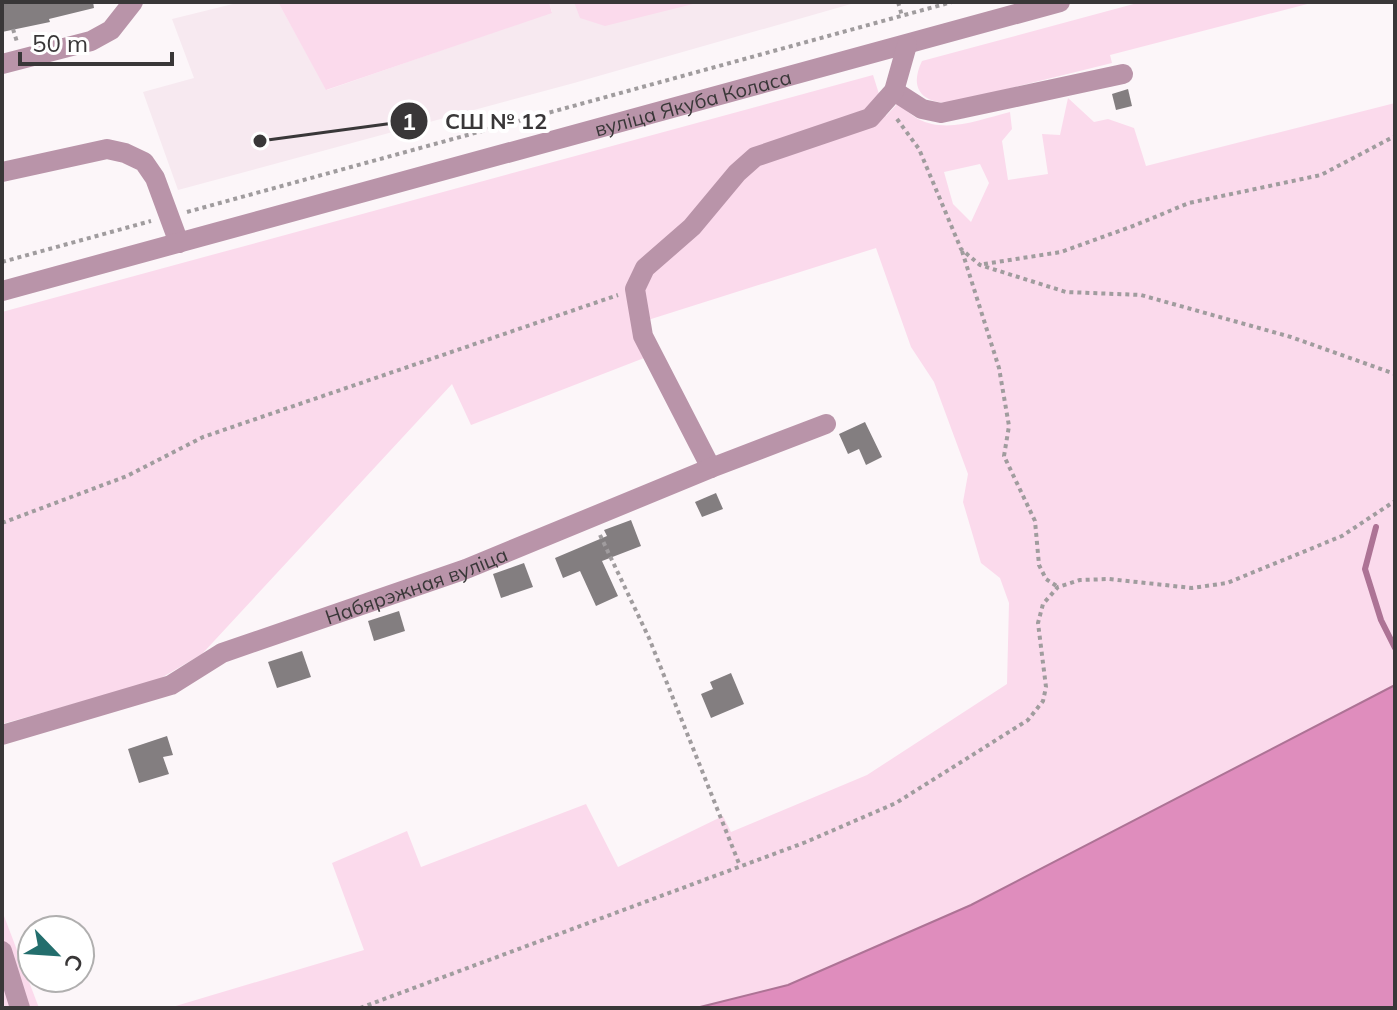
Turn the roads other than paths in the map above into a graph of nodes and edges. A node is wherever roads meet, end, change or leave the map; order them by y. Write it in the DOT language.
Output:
graph roads {
  1 [pos="133,2"];
  2 [pos="1060,2"];
  3 [pos="907,45"];
  4 [pos="2,64"];
  5 [pos="1123,74"];
  6 [pos="890,97"];
  7 [pos="2,172"];
  8 [pos="179,243"];
  9 [pos="2,291"];
  10 [pos="826,424"];
  11 [pos="711,468"];
  12 [pos="2,735"];
  13 [pos="2,951"];
  14 [pos="20,1008"];
  1 -- 4 [label="street"];
  2 -- 3 [label="street, вуліца Якуба Коласа"];
  3 -- 6 [label="street"];
  3 -- 8 [label="street, вуліца Якуба Коласа"];
  5 -- 6 [label="street"];
  6 -- 11 [label="street"];
  7 -- 8 [label="street"];
  8 -- 9 [label="street, вуліца Якуба Коласа"];
  10 -- 11 [label="street, Набярэжная вуліца"];
  11 -- 12 [label="street, Набярэжная вуліца"];
  13 -- 14 [label="street"];
}
